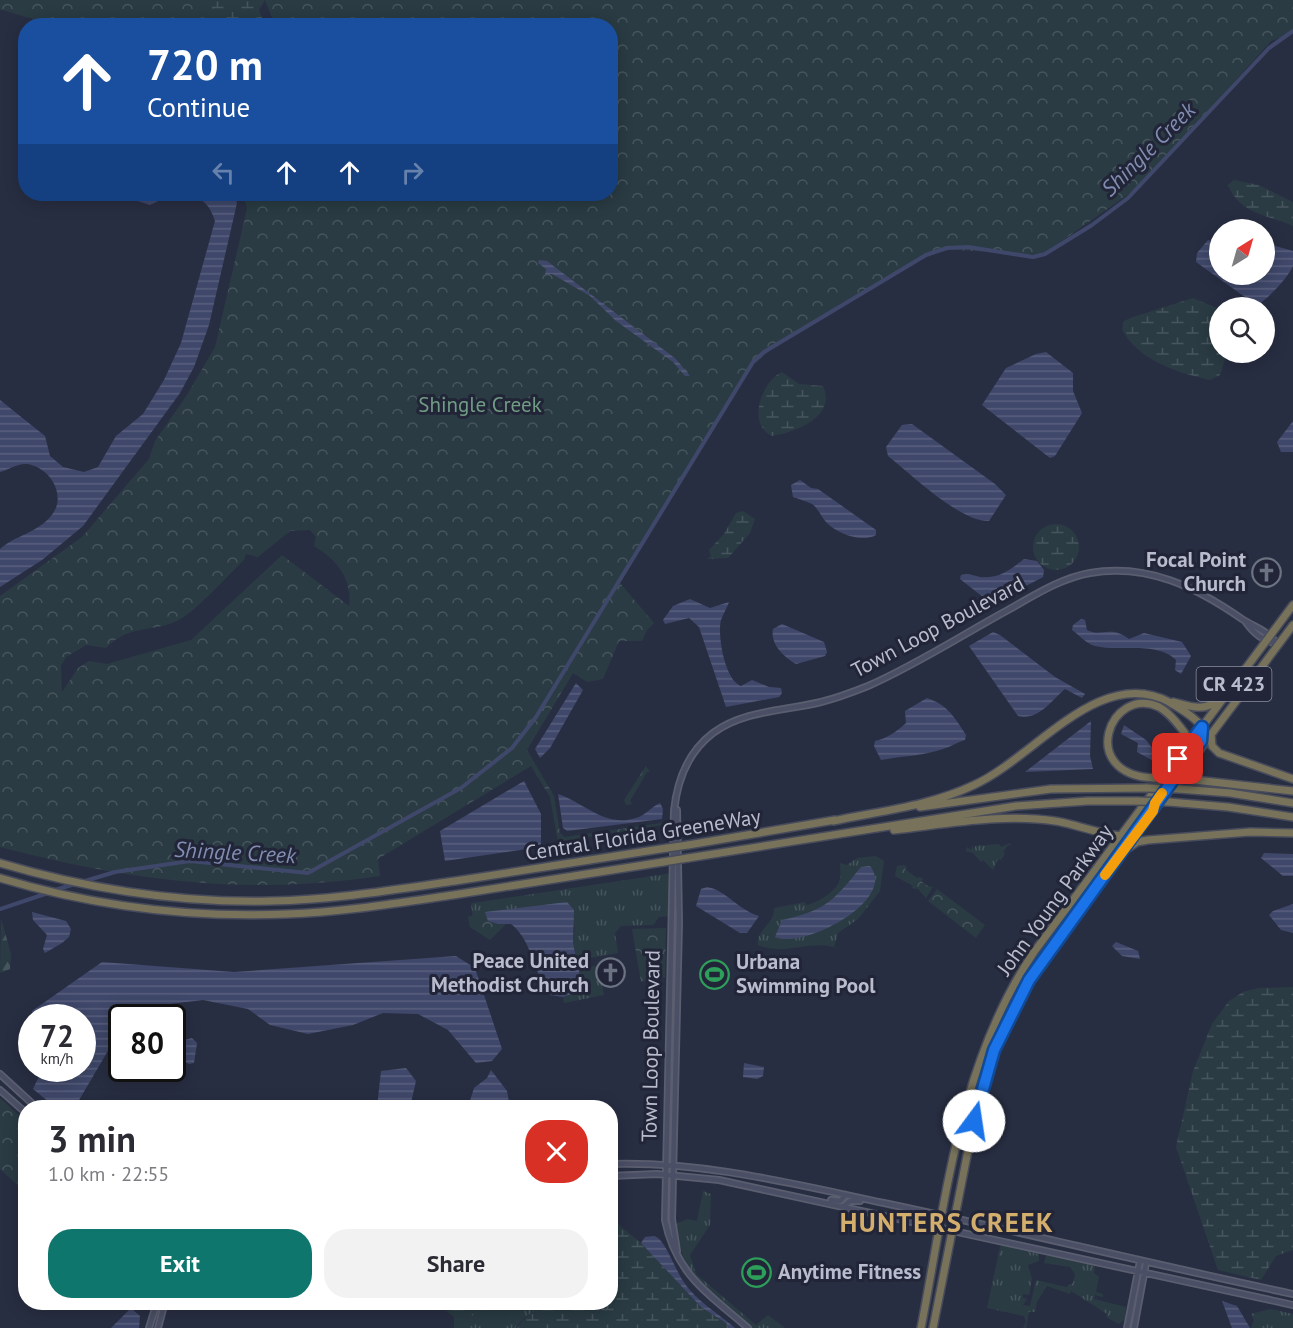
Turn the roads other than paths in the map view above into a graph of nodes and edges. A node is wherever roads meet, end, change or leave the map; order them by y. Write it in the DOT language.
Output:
graph roads {
  1 [pos="1293,605"];
  2 [pos="1293,625"];
  3 [pos="1268,638"];
  4 [pos="1278,644"];
  5 [pos="1255,656"];
  6 [pos="1162,699"];
  7 [pos="1202,727"];
  8 [pos="1211,734"];
  9 [pos="1191,741"];
  10 [pos="1178,759"];
  11 [pos="1293,779"];
  12 [pos="1293,791"];
  13 [pos="676,795"];
  14 [pos="1293,803"];
  15 [pos="1153,811"];
  16 [pos="1293,818"];
  17 [pos="833,821"];
  18 [pos="1100,830"];
  19 [pos="1138,832"];
  20 [pos="1293,833"];
  21 [pos="835,834"];
  22 [pos="1120,836"];
  23 [pos="1148,840"];
  24 [pos="1110,850"];
  25 [pos="1123,851"];
  26 [pos="0,864"];
  27 [pos="0,878"];
  28 [pos="0,1074"];
  29 [pos="0,1090"];
  30 [pos="28,1100"];
  31 [pos="18,1106"];
  32 [pos="618,1164"];
  33 [pos="666,1164"];
  34 [pos="674,1165"];
  35 [pos="665,1175"];
  36 [pos="673,1175"];
  37 [pos="618,1176"];
  38 [pos="846,1195"];
  39 [pos="799,1196"];
  40 [pos="888,1204"];
  41 [pos="844,1206"];
  42 [pos="943,1215"];
  43 [pos="955,1217"];
  44 [pos="940,1228"];
  45 [pos="952,1231"];
  46 [pos="678,1258"];
  47 [pos="1140,1261"];
  48 [pos="1146,1263"];
  49 [pos="1137,1272"];
  50 [pos="1144,1274"];
  51 [pos="1293,1294"];
  52 [pos="1293,1305"];
  53 [pos="155,1310"];
  54 [pos="163,1310"];
  55 [pos="149,1328"];
  56 [pos="158,1328"];
  57 [pos="748,1328"];
  58 [pos="921,1328"];
  59 [pos="933,1328"];
  60 [pos="1127,1328"];
  61 [pos="1134,1328"];
  1 -- 3 [label="highway, John Young Parkway / CR 423"];
  2 -- 4 [label="highway, John Young Parkway / CR 423"];
  3 -- 4 [label="street, Town Loop Boulevard"];
  3 -- 5 [label="highway, John Young Parkway / CR 423"];
  3 -- 13 [label="street, Town Loop Boulevard"];
  4 -- 8 [label="highway, John Young Parkway / CR 423"];
  5 -- 6 [label="highway"];
  5 -- 7 [label="highway, John Young Parkway / CR 423"];
  6 -- 7 [label="highway"];
  6 -- 17 [label="highway"];
  7 -- 9 [label="highway, John Young Parkway / CR 423"];
  7 -- 15 [label="highway"];
  8 -- 11 [label="highway"];
  8 -- 15 [label="highway, John Young Parkway / CR 423"];
  9 -- 10 [label="highway, John Young Parkway / CR 423"];
  9 -- 12 [label="highway, bridge"];
  10 -- 19 [label="highway"];
  10 -- 22 [label="highway, John Young Parkway / CR 423"];
  13 -- 33 [label="street, Town Loop Boulevard"];
  13 -- 34 [label="street, Town Loop Boulevard"];
  14 -- 17 [label="highway, Central Florida GreeneWay, bridge"];
  15 -- 19 [label="highway, John Young Parkway / CR 423"];
  16 -- 21 [label="highway, Central Florida GreeneWay, bridge"];
  17 -- 26 [label="highway, Central Florida GreeneWay, bridge"];
  18 -- 21 [label="highway"];
  18 -- 22 [label="highway"];
  18 -- 24 [label="highway"];
  19 -- 22 [label="highway"];
  19 -- 23 [label="highway"];
  19 -- 25 [label="highway, John Young Parkway / CR 423"];
  20 -- 23 [label="highway"];
  21 -- 27 [label="highway, Central Florida GreeneWay, bridge"];
  22 -- 24 [label="highway, John Young Parkway / CR 423"];
  23 -- 25 [label="highway"];
  24 -- 42 [label="highway, John Young Parkway / CR 423"];
  25 -- 43 [label="highway, John Young Parkway / CR 423"];
  28 -- 30 [label="street"];
  29 -- 31 [label="street"];
  32 -- 33 [label="street"];
  33 -- 34 [label="street"];
  33 -- 35 [label="street, Town Loop Boulevard"];
  34 -- 36 [label="street, Town Loop Boulevard"];
  34 -- 38 [label="street"];
  35 -- 36 [label="street"];
  35 -- 37 [label="street"];
  35 -- 46 [label="street, Town Loop Boulevard"];
  36 -- 39 [label="street"];
  36 -- 46 [label="street, Town Loop Boulevard"];
  38 -- 39 [label="street"];
  38 -- 40 [label="street"];
  39 -- 41 [label="street"];
  40 -- 41 [label="street"];
  40 -- 42 [label="street"];
  41 -- 44 [label="street"];
  42 -- 43 [label="street"];
  42 -- 44 [label="highway, John Young Parkway / CR 423"];
  43 -- 45 [label="highway, John Young Parkway / CR 423"];
  43 -- 47 [label="street"];
  44 -- 45 [label="street"];
  44 -- 58 [label="highway, John Young Parkway / CR 423"];
  45 -- 49 [label="street"];
  45 -- 59 [label="highway, John Young Parkway / CR 423"];
  46 -- 57 [label="street, Town Loop Boulevard"];
  47 -- 48 [label="street"];
  47 -- 49 [label="street"];
  48 -- 50 [label="street"];
  48 -- 51 [label="street"];
  49 -- 50 [label="street"];
  49 -- 60 [label="street"];
  50 -- 52 [label="street"];
  50 -- 61 [label="street"];
  53 -- 55 [label="street"];
  54 -- 56 [label="street"];
}
